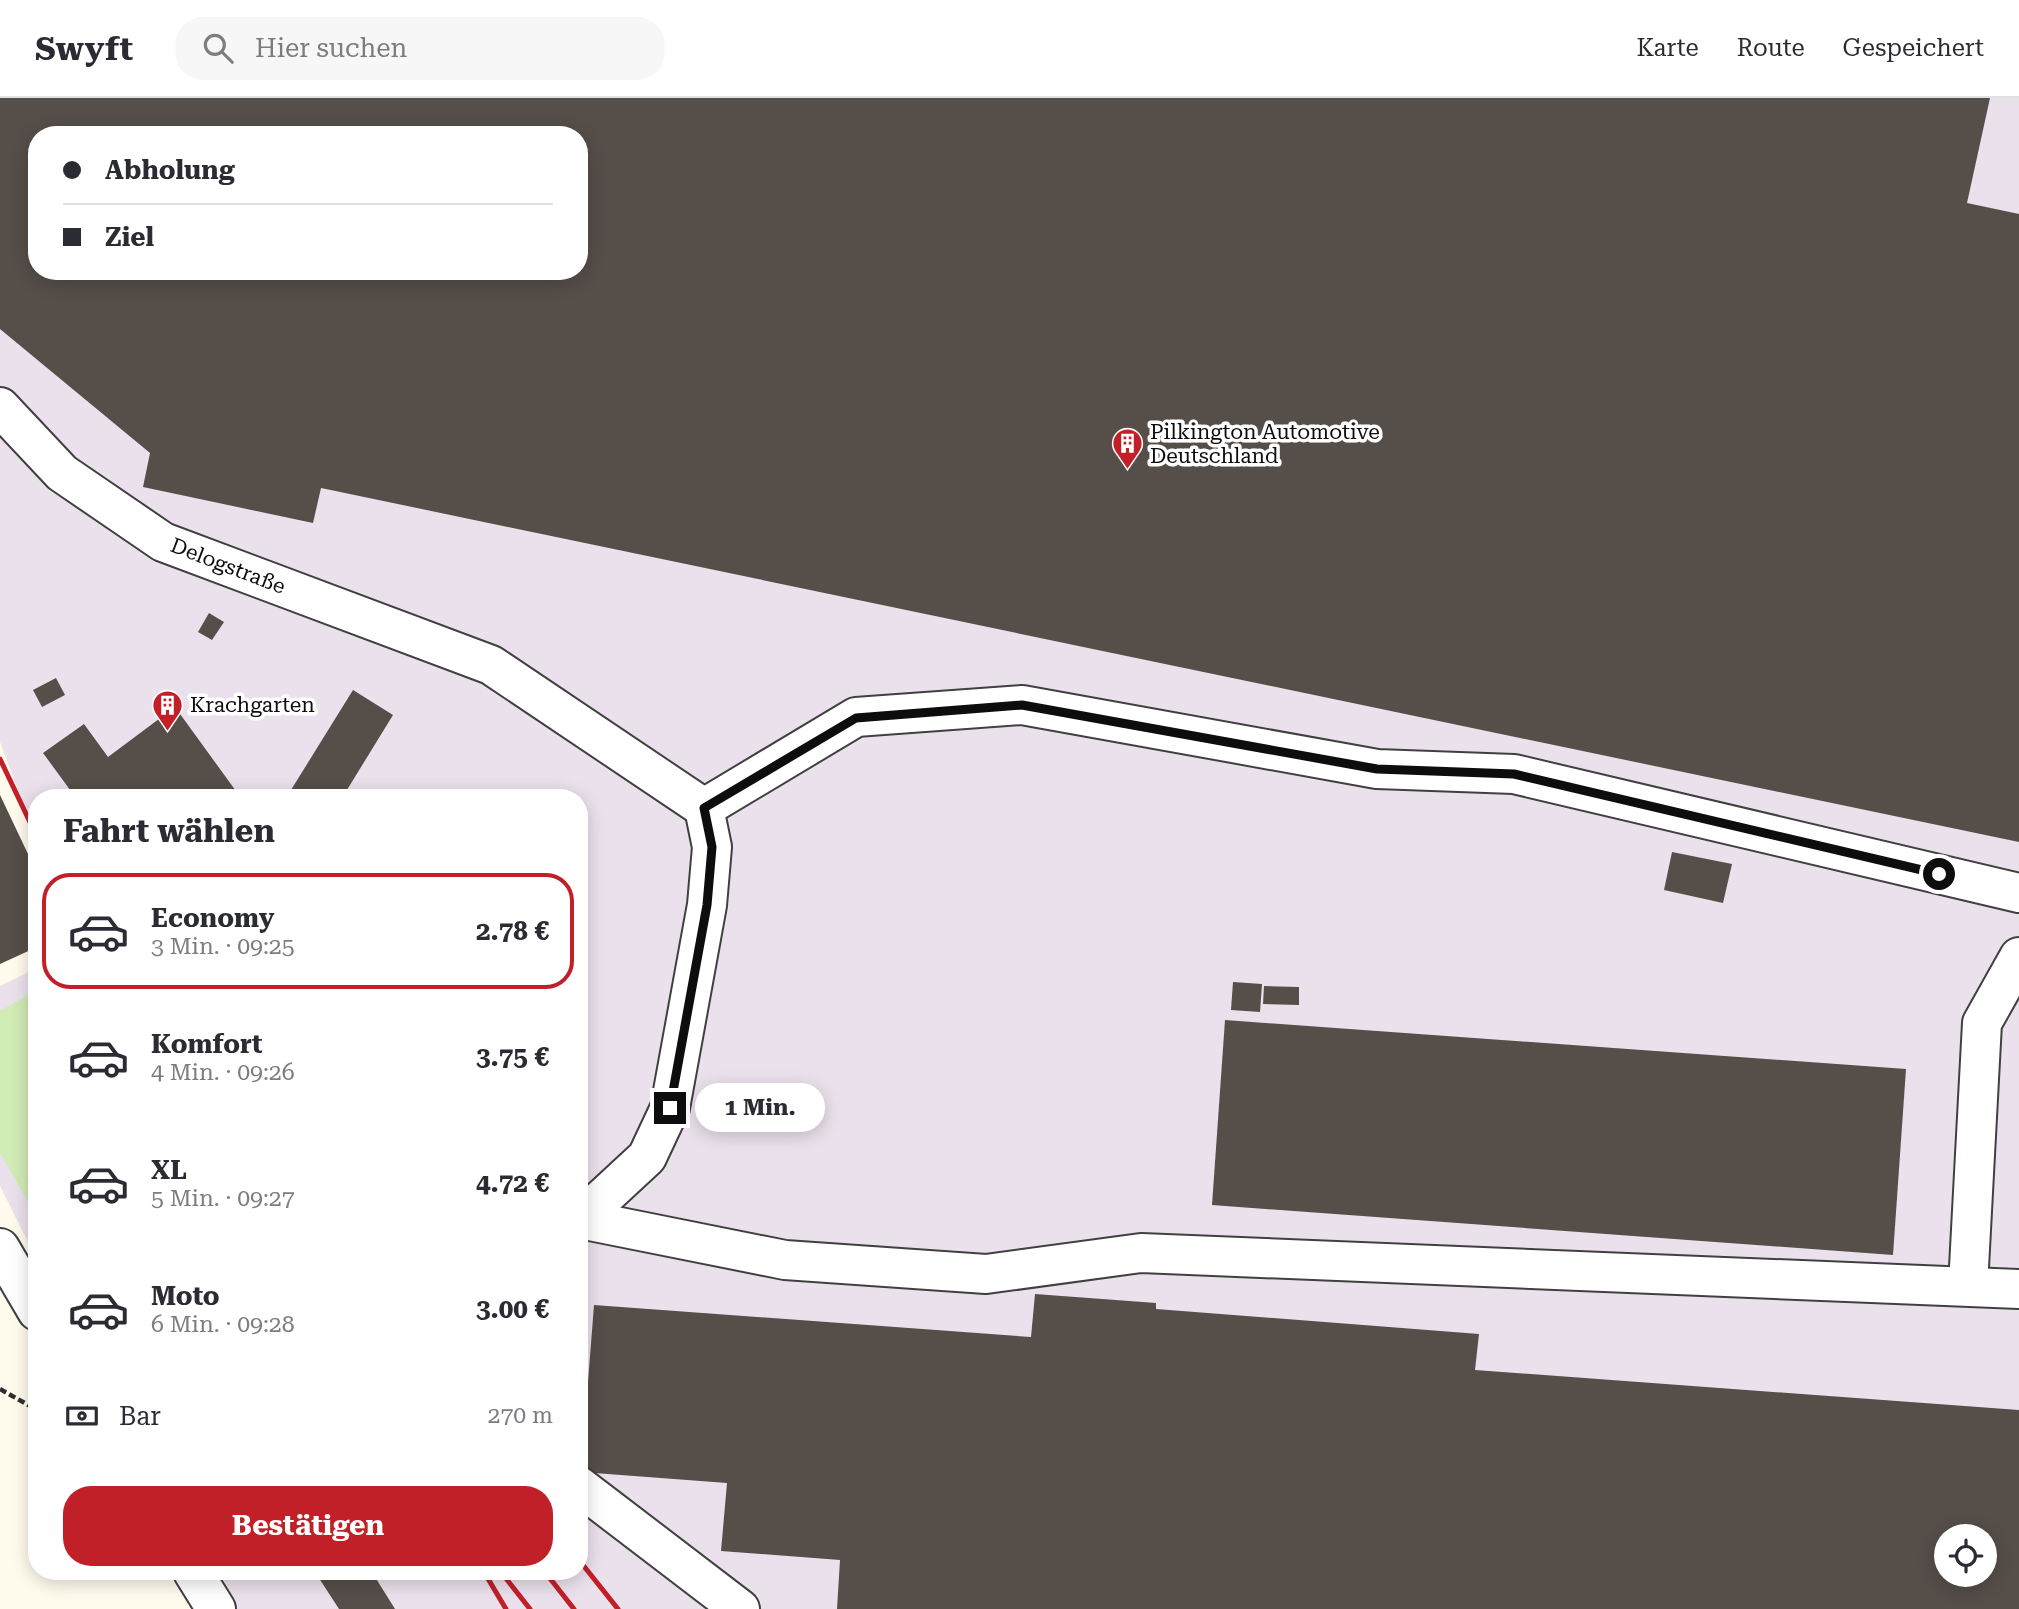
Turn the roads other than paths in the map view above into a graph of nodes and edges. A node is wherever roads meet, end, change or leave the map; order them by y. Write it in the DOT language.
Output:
graph roads {
  1 [pos="0,407"];
  2 [pos="704,808"];
  3 [pos="2019,894"];
  4 [pos="2019,957"];
  5 [pos="588,1212"];
  6 [pos="588,1221"];
  7 [pos="0,1248"];
  8 [pos="1968,1286"];
  9 [pos="2019,1289"];
  10 [pos="28,1296"];
  11 [pos="588,1493"];
  12 [pos="198,1580"];
  13 [pos="216,1609"];
  14 [pos="740,1609"];
  1 -- 2 [label="street, Delogstraße"];
  2 -- 3 [label="street"];
  2 -- 5 [label="street"];
  4 -- 8 [label="street"];
  6 -- 8 [label="street"];
  7 -- 10 [label="street"];
  8 -- 9 [label="street"];
  11 -- 14 [label="street"];
  12 -- 13 [label="street"];
}
